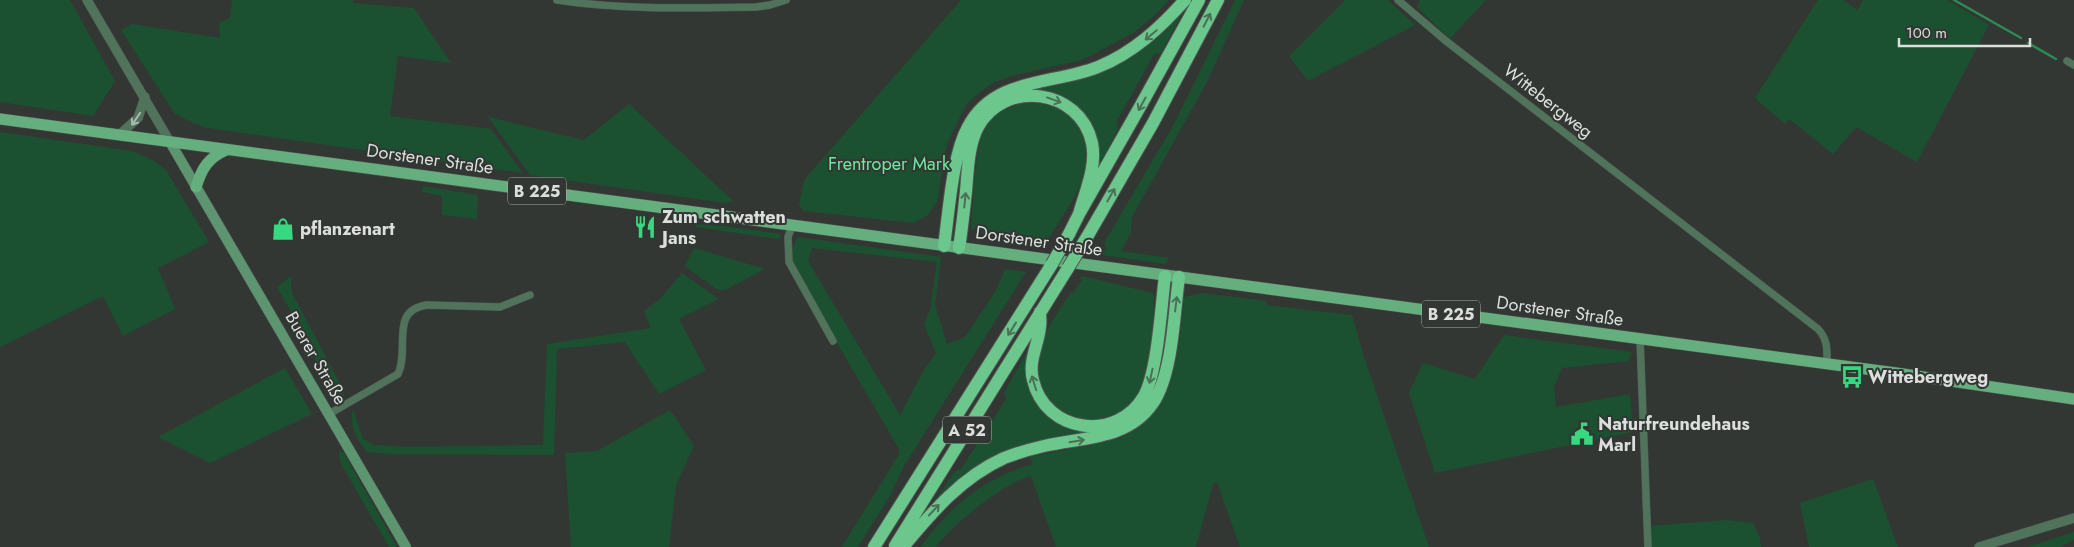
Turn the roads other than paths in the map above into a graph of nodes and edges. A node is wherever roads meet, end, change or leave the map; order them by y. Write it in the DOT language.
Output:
graph roads {
  1 [pos="87,0"];
  2 [pos="557,0"];
  3 [pos="786,0"];
  4 [pos="1185,0"];
  5 [pos="1199,0"];
  6 [pos="1218,0"];
  7 [pos="1398,0"];
  8 [pos="2067,61"];
  9 [pos="2074,65"];
  10 [pos="144,97"];
  11 [pos="0,119"];
  12 [pos="119,135"];
  13 [pos="170,142"];
  14 [pos="227,150"];
  15 [pos="196,187"];
  16 [pos="1078,214"];
  17 [pos="792,226"];
  18 [pos="944,246"];
  19 [pos="960,248"];
  20 [pos="1165,276"];
  21 [pos="1179,278"];
  22 [pos="530,295"];
  23 [pos="1040,312"];
  24 [pos="1640,339"];
  25 [pos="833,341"];
  26 [pos="1826,364"];
  27 [pos="2074,399"];
  28 [pos="328,414"];
  29 [pos="2074,518"];
  30 [pos="406,547"];
  31 [pos="874,547"];
  32 [pos="894,547"];
  33 [pos="903,547"];
  34 [pos="1648,547"];
  35 [pos="1979,547"];
  1 -- 10 [label="street, Buerer Straße"];
  2 -- 3 [label="street"];
  4 -- 18 [label="highway, one-way"];
  5 -- 16 [label="highway, A 52, one-way"];
  23 -- 6 [label="highway, A 52, one-way, bridge"];
  7 -- 26 [label="street, Wittebergweg"];
  8 -- 9 [label="street"];
  10 -- 12 [label="street, one-way"];
  10 -- 13 [label="street, Buerer Straße"];
  11 -- 12 [label="main road, Dorstener Straße / B 225"];
  12 -- 13 [label="main road, Dorstener Straße / B 225"];
  13 -- 14 [label="main road, Dorstener Straße / B 225"];
  13 -- 15 [label="main road, Buerer Straße"];
  14 -- 15 [label="main road"];
  14 -- 17 [label="main road, Dorstener Straße / B 225"];
  15 -- 28 [label="main road, Buerer Straße"];
  19 -- 16 [label="highway, one-way"];
  16 -- 31 [label="highway, A 52, one-way, bridge"];
  17 -- 18 [label="main road, Dorstener Straße / B 225"];
  17 -- 25 [label="street"];
  18 -- 19 [label="main road, Dorstener Straße / B 225"];
  19 -- 20 [label="main road, Dorstener Straße / B 225"];
  20 -- 21 [label="main road, Dorstener Straße / B 225"];
  20 -- 23 [label="highway, one-way"];
  21 -- 24 [label="main road, Dorstener Straße / B 225"];
  33 -- 21 [label="highway, one-way"];
  22 -- 28 [label="street"];
  23 -- 32 [label="highway, A 52"];
  24 -- 26 [label="main road, Dorstener Straße / B 225"];
  24 -- 34 [label="street"];
  26 -- 27 [label="main road, Dorstener Straße / B 225"];
  28 -- 30 [label="main road, Buerer Straße"];
  29 -- 35 [label="street"];
}
